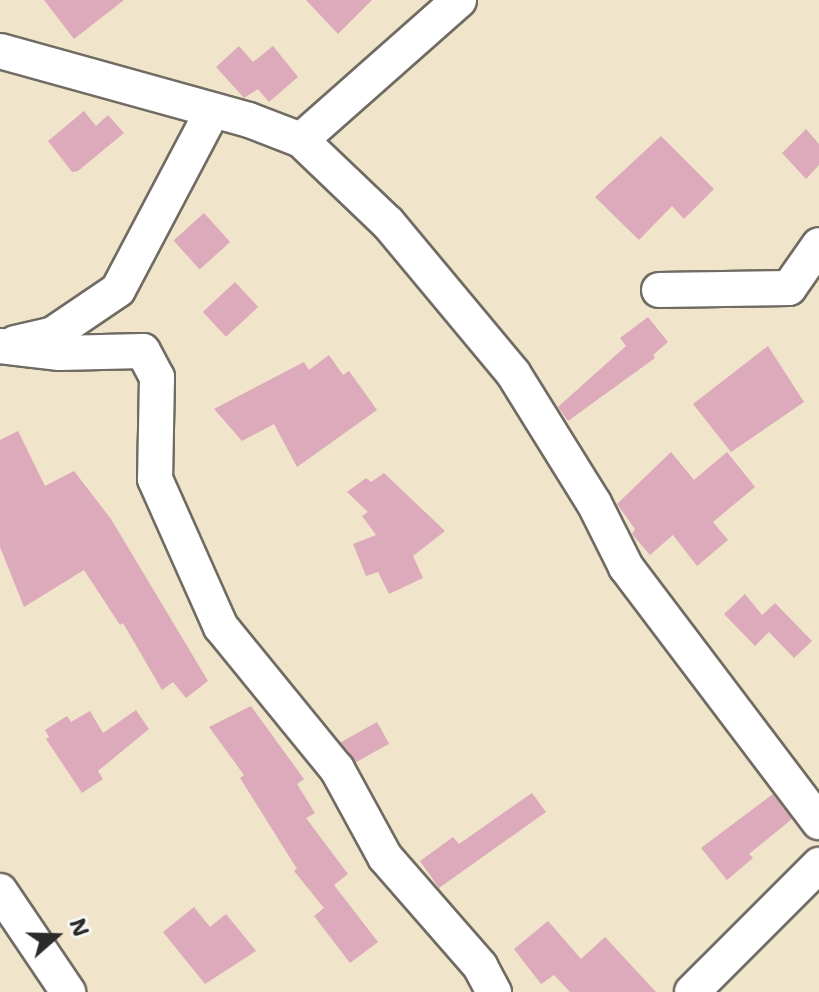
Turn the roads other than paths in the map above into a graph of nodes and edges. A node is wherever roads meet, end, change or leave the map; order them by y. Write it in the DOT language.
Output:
graph roads {
  1 [pos="459,0"];
  2 [pos="0,51"];
  3 [pos="212,112"];
  4 [pos="301,140"];
  5 [pos="819,245"];
  6 [pos="659,290"];
  7 [pos="0,346"];
  8 [pos="819,822"];
  9 [pos="819,865"];
  10 [pos="0,891"];
  11 [pos="68,992"];
  12 [pos="494,992"];
  13 [pos="692,992"];
  1 -- 4 [label="street"];
  2 -- 3 [label="street"];
  3 -- 4 [label="street"];
  3 -- 7 [label="street"];
  4 -- 8 [label="street"];
  5 -- 6 [label="street"];
  7 -- 12 [label="street"];
  9 -- 13 [label="street"];
  10 -- 11 [label="street"];
}
